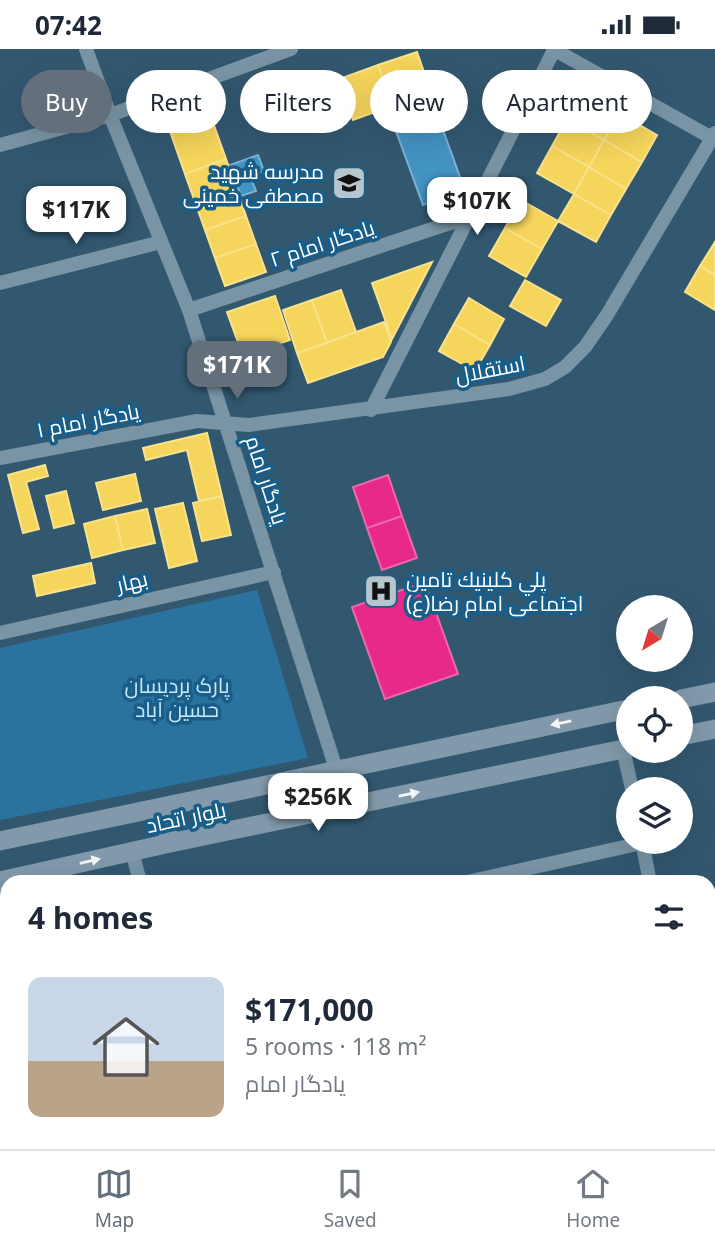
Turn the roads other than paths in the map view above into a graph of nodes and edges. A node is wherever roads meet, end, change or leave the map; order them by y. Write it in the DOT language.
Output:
graph roads {
  1 [pos="86,49"];
  2 [pos="291,49"];
  3 [pos="554,49"];
  4 [pos="261,54"];
  5 [pos="94,70"];
  6 [pos="112,114"];
  7 [pos="112,120"];
  8 [pos="44,133"];
  9 [pos="713,135"];
  10 [pos="0,145"];
  11 [pos="468,217"];
  12 [pos="161,241"];
  13 [pos="0,283"];
  14 [pos="189,310"];
  15 [pos="371,410"];
  16 [pos="226,423"];
  17 [pos="0,458"];
  18 [pos="274,572"];
  19 [pos="0,633"];
  20 [pos="715,692"];
  21 [pos="693,697"];
  22 [pos="616,712"];
  23 [pos="715,729"];
  24 [pos="693,734"];
  25 [pos="616,750"];
  26 [pos="337,772"];
  27 [pos="163,808"];
  28 [pos="0,841"];
  29 [pos="170,843"];
  30 [pos="616,848"];
  31 [pos="132,851"];
  32 [pos="644,854"];
  33 [pos="26,875"];
  34 [pos="138,875"];
  35 [pos="498,875"];
  36 [pos="649,875"];
  1 -- 5 [label="street, یادگار امام"];
  2 -- 4 [label="street"];
  3 -- 9 [label="street"];
  3 -- 11 [label="street"];
  4 -- 6 [label="street"];
  7 -- 12 [label="street, یادگار امام"];
  8 -- 10 [label="street"];
  9 -- 15 [label="street, استقلال"];
  11 -- 14 [label="street, یادگار امام ۲"];
  11 -- 15 [label="street"];
  12 -- 13 [label="street"];
  12 -- 14 [label="street, یادگار امام"];
  14 -- 16 [label="street, یادگار امام"];
  15 -- 16 [label="street, استقلال"];
  16 -- 17 [label="street, یادگار امام ۱"];
  16 -- 18 [label="street, یادگار امام"];
  18 -- 19 [label="street, بهار"];
  18 -- 26 [label="street, یادگار امام"];
  20 -- 21 [label="street"];
  22 -- 26 [label="street, بلوار اتحاد, one-way"];
  23 -- 24 [label="street"];
  29 -- 25 [label="street, بلوار اتحاد, one-way"];
  26 -- 27 [label="street, بلوار اتحاد"];
  27 -- 28 [label="street, بلوار اتحاد"];
  27 -- 29 [label="street"];
  29 -- 31 [label="street, بلوار اتحاد"];
  30 -- 35 [label="street"];
  33 -- 31 [label="street, بلوار اتحاد, one-way"];
  31 -- 34 [label="street"];
  32 -- 36 [label="street"];
}
